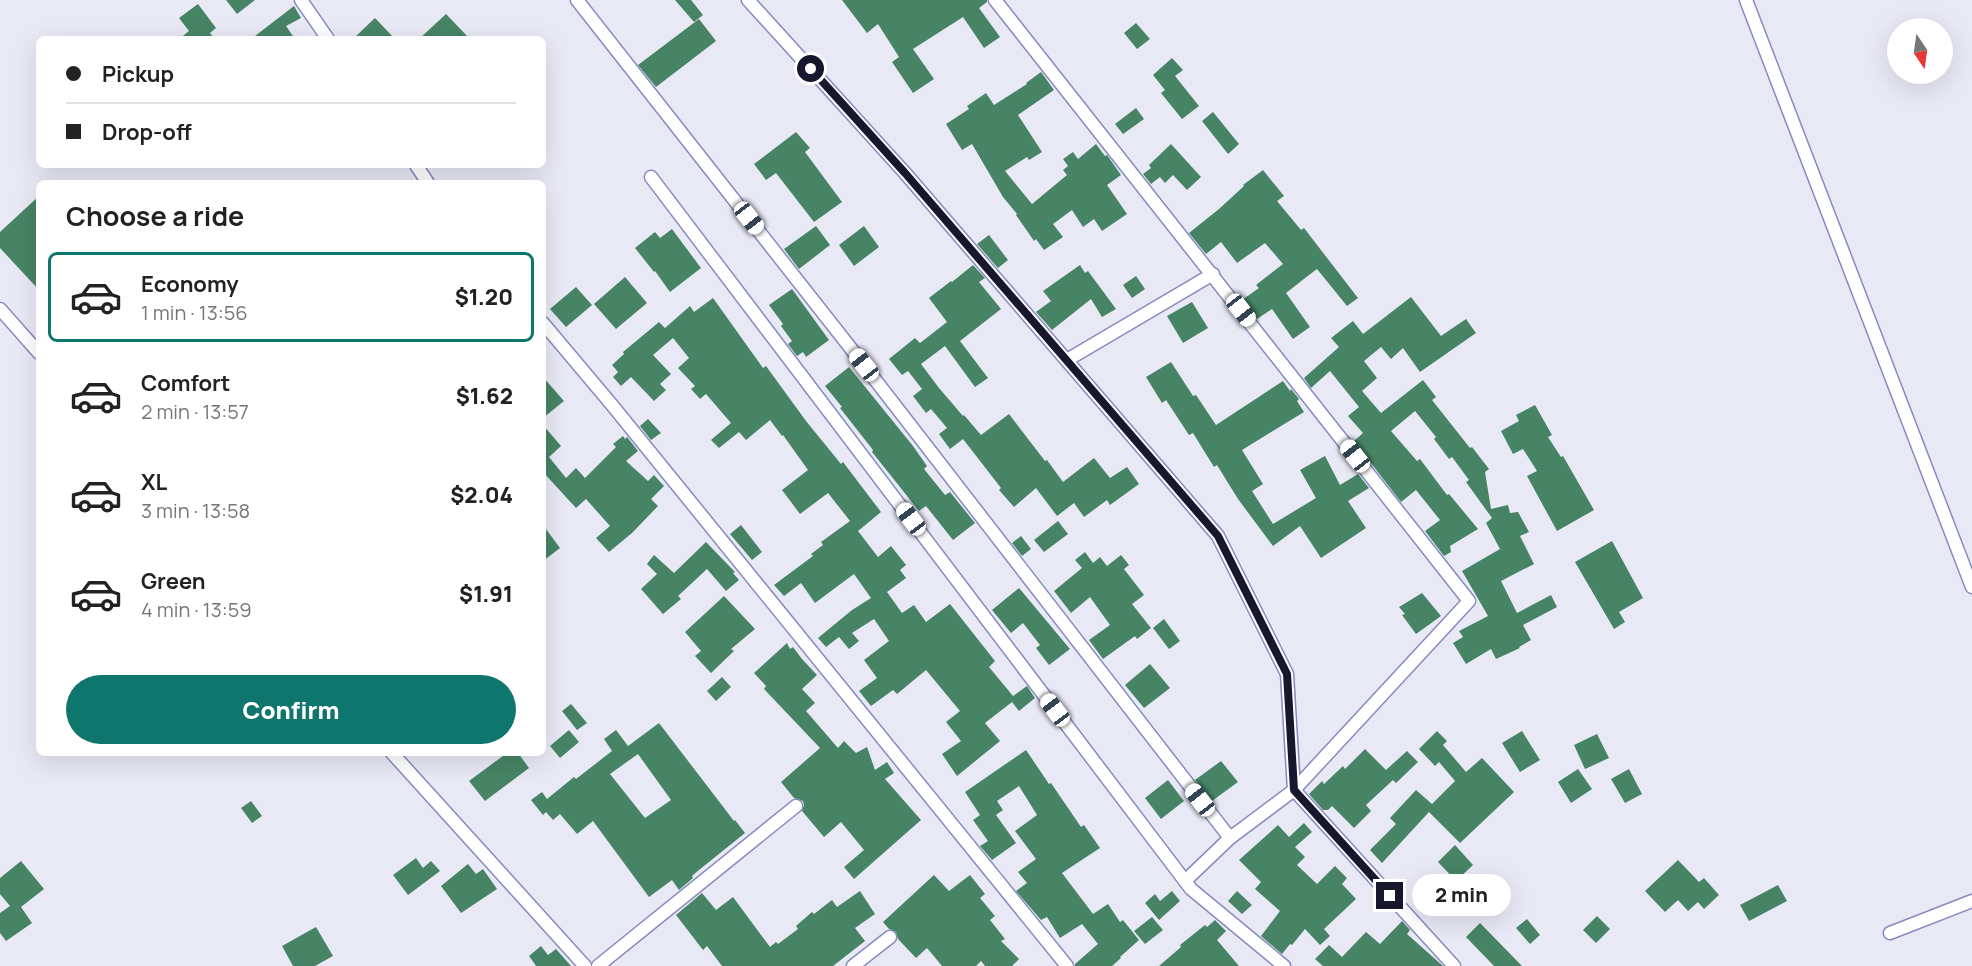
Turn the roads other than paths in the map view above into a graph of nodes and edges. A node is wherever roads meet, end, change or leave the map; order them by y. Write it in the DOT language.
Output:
graph roads {
  1 [pos="301,0"];
  2 [pos="577,0"];
  3 [pos="748,0"];
  4 [pos="995,0"];
  5 [pos="1746,0"];
  6 [pos="326,36"];
  7 [pos="651,177"];
  8 [pos="1213,274"];
  9 [pos="0,309"];
  10 [pos="546,327"];
  11 [pos="36,350"];
  12 [pos="1067,360"];
  13 [pos="1972,587"];
  14 [pos="395,756"];
  15 [pos="1294,790"];
  16 [pos="795,806"];
  17 [pos="1230,838"];
  18 [pos="1185,881"];
  19 [pos="1972,901"];
  20 [pos="1890,933"];
  21 [pos="890,937"];
  22 [pos="585,966"];
  23 [pos="598,966"];
  24 [pos="853,966"];
  25 [pos="1067,966"];
  26 [pos="1284,966"];
  27 [pos="1454,966"];
  1 -- 6 [label="street"];
  2 -- 17 [label="street"];
  3 -- 12 [label="street"];
  4 -- 8 [label="street"];
  5 -- 13 [label="street"];
  7 -- 18 [label="street"];
  8 -- 12 [label="street"];
  8 -- 15 [label="street"];
  9 -- 11 [label="street"];
  10 -- 25 [label="street"];
  12 -- 15 [label="street"];
  14 -- 22 [label="street"];
  15 -- 17 [label="street"];
  15 -- 27 [label="street"];
  16 -- 23 [label="street"];
  17 -- 18 [label="street"];
  18 -- 26 [label="street"];
  19 -- 20 [label="street"];
  21 -- 24 [label="street"];
}
